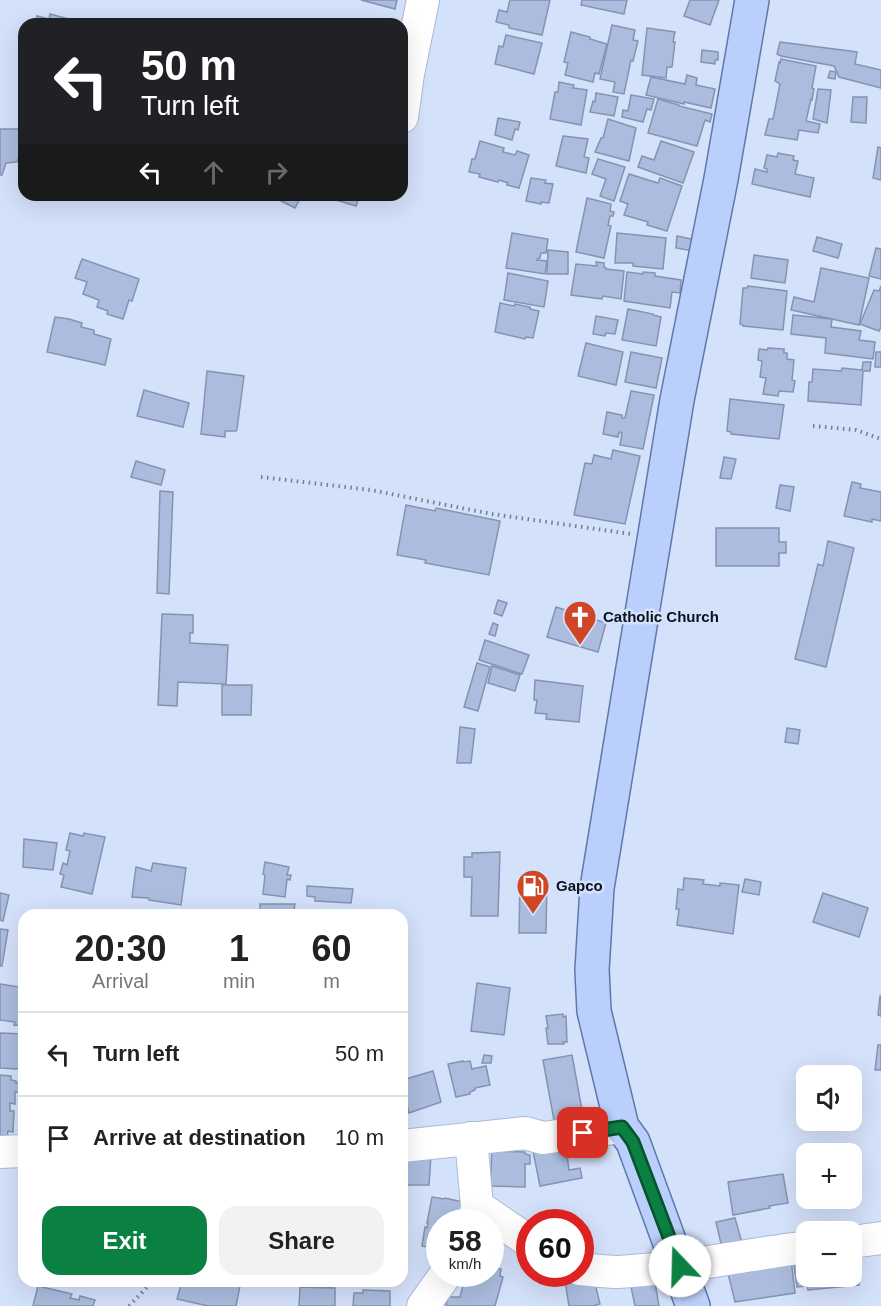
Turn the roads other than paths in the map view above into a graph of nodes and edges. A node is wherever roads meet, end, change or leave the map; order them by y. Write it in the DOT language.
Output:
graph roads {
  1 [pos="423,0"];
  2 [pos="752,0"];
  3 [pos="408,74"];
  4 [pos="622,1127"];
  5 [pos="471,1138"];
  6 [pos="408,1145"];
  7 [pos="18,1151"];
  8 [pos="0,1152"];
  9 [pos="476,1209"];
  10 [pos="881,1238"];
  11 [pos="862,1241"];
  12 [pos="796,1248"];
  13 [pos="680,1266"];
  14 [pos="594,1270"];
  15 [pos="437,1287"];
  16 [pos="423,1306"];
  17 [pos="693,1306"];
  1 -- 3 [label="street"];
  2 -- 4 [label="main road"];
  4 -- 5 [label="street"];
  4 -- 13 [label="main road"];
  5 -- 6 [label="street"];
  5 -- 9 [label="street"];
  7 -- 8 [label="street"];
  10 -- 11 [label="street"];
  12 -- 13 [label="street"];
  13 -- 14 [label="street"];
  13 -- 17 [label="main road"];
  15 -- 16 [label="street"];
}
